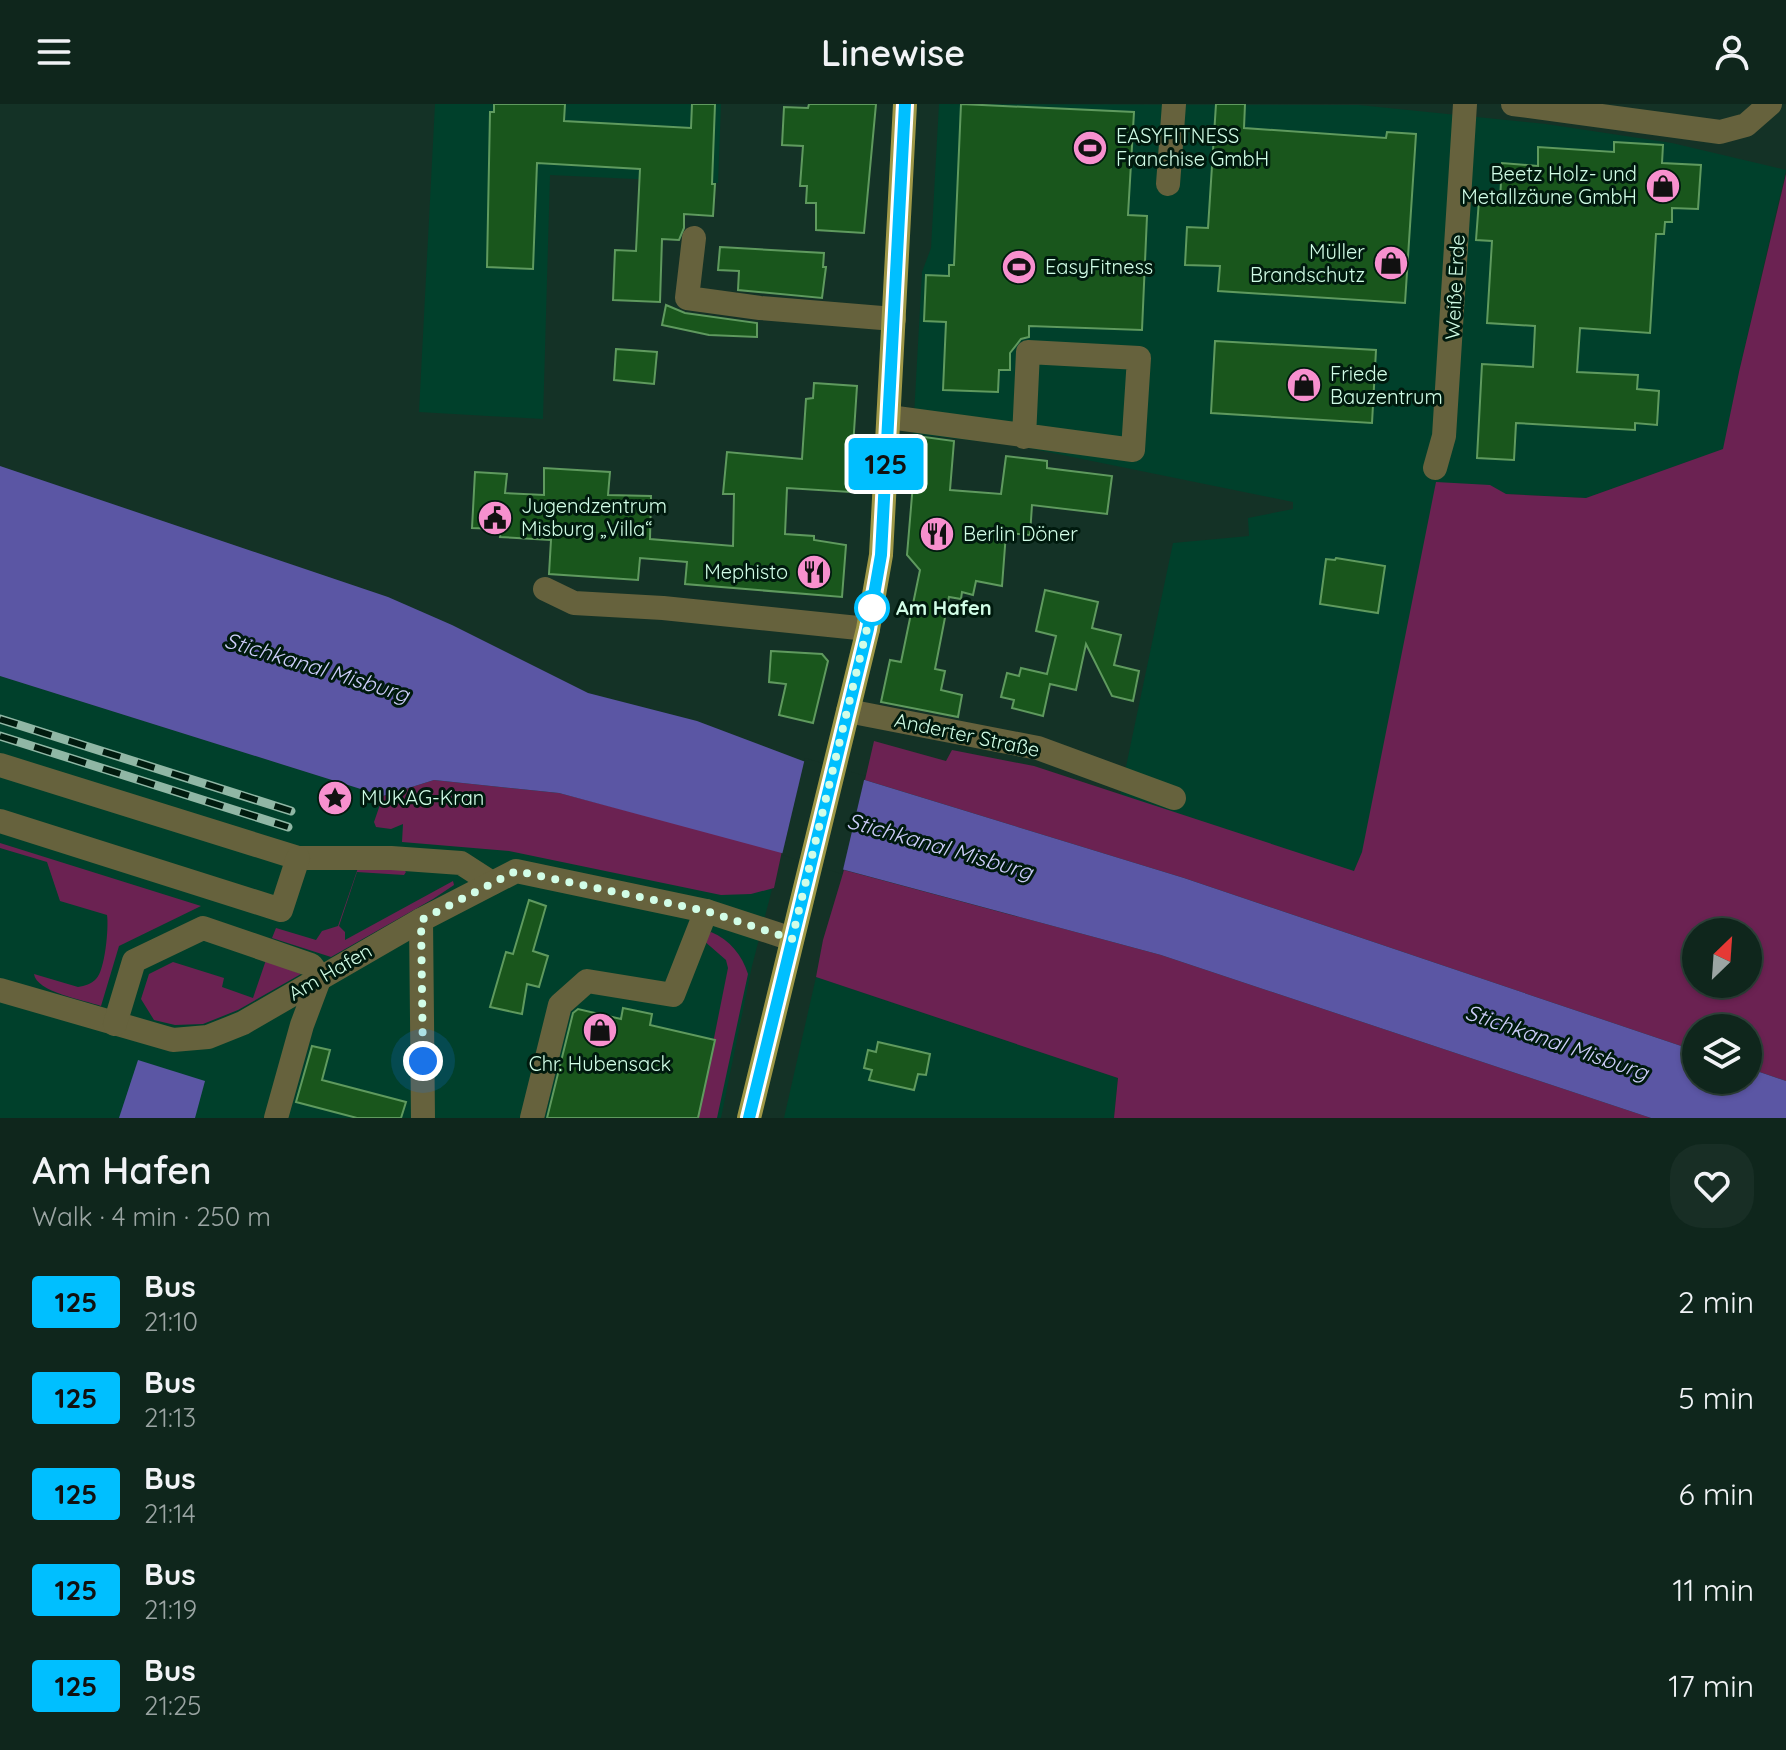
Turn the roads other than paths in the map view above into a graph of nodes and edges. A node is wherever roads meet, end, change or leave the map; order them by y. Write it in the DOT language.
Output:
graph roads {
  1 [pos="905,104"];
  2 [pos="1174,104"];
  3 [pos="1465,104"];
  4 [pos="1513,104"];
  5 [pos="1770,104"];
  6 [pos="1168,184"];
  7 [pos="694,238"];
  8 [pos="894,319"];
  9 [pos="889,417"];
  10 [pos="1024,437"];
  11 [pos="1435,468"];
  12 [pos="545,589"];
  13 [pos="868,629"];
  14 [pos="848,711"];
  15 [pos="0,765"];
  16 [pos="1174,798"];
  17 [pos="0,821"];
  18 [pos="298,858"];
  19 [pos="492,883"];
  20 [pos="706,911"];
  21 [pos="421,920"];
  22 [pos="792,939"];
  23 [pos="320,977"];
  24 [pos="0,990"];
  25 [pos="115,1024"];
  26 [pos="276,1118"];
  27 [pos="423,1118"];
  28 [pos="532,1118"];
  29 [pos="749,1118"];
  1 -- 8 [label="main road"];
  2 -- 6 [label="street"];
  3 -- 11 [label="street, Weiße Erde"];
  4 -- 5 [label="street"];
  7 -- 8 [label="street"];
  8 -- 9 [label="main road"];
  9 -- 10 [label="street"];
  9 -- 13 [label="main road"];
  10 -- 10 [label="street"];
  12 -- 13 [label="street"];
  13 -- 14 [label="main road"];
  14 -- 16 [label="street, Anderter Straße"];
  14 -- 22 [label="main road"];
  15 -- 18 [label="street"];
  17 -- 18 [label="street"];
  18 -- 19 [label="street"];
  19 -- 20 [label="street, Am Hafen"];
  19 -- 21 [label="street, Am Hafen"];
  20 -- 22 [label="street, Am Hafen"];
  20 -- 28 [label="street"];
  21 -- 23 [label="street, Am Hafen"];
  21 -- 27 [label="street"];
  22 -- 29 [label="main road"];
  23 -- 25 [label="street, Am Hafen"];
  23 -- 25 [label="street"];
  23 -- 26 [label="street"];
  24 -- 25 [label="street, Am Hafen"];
}
